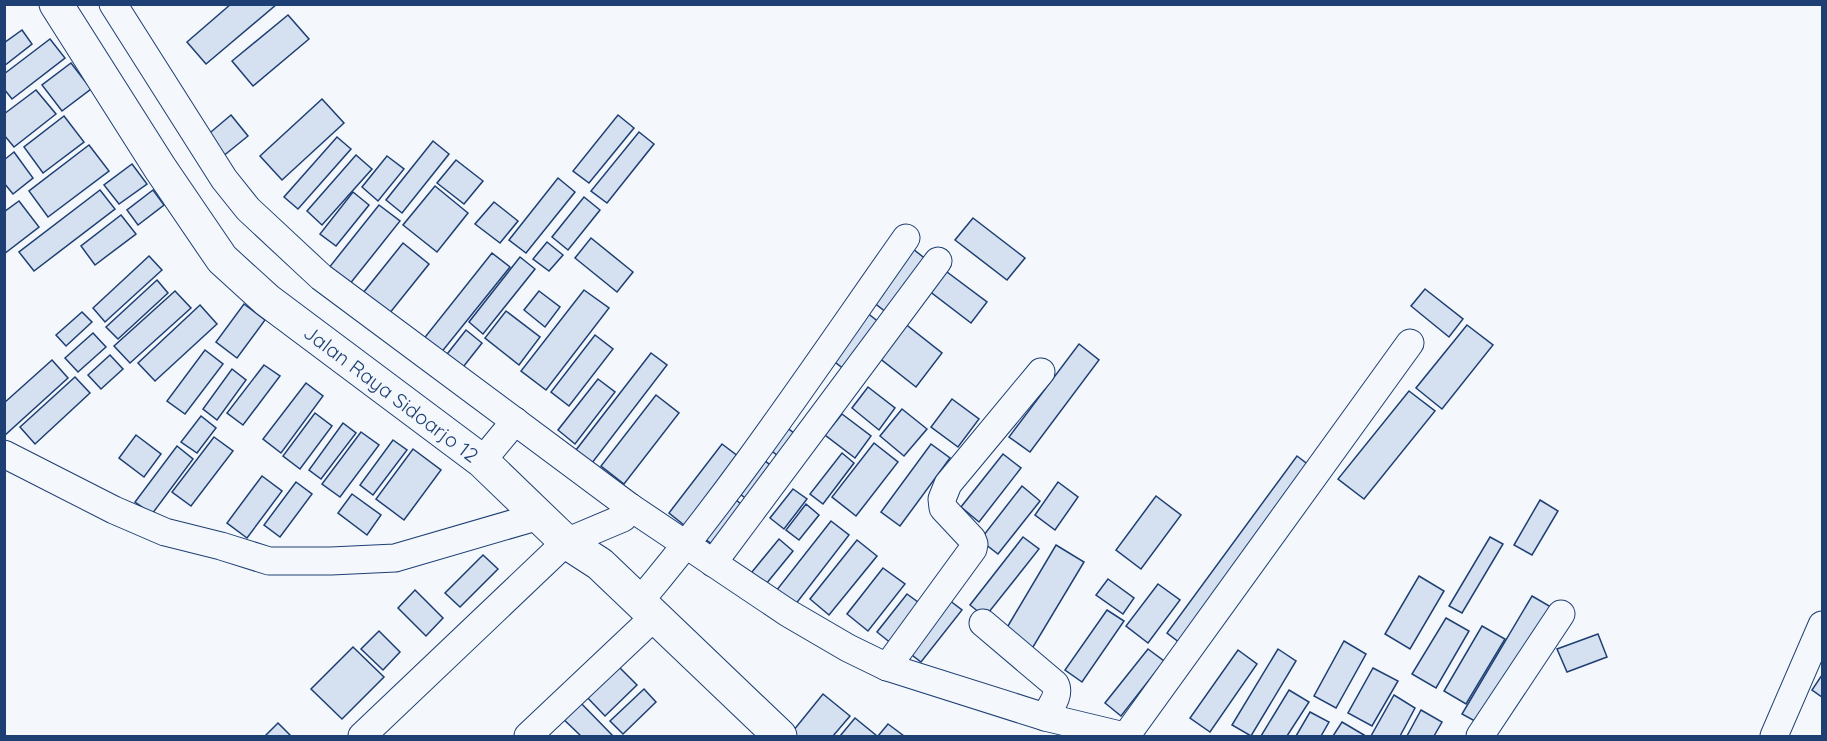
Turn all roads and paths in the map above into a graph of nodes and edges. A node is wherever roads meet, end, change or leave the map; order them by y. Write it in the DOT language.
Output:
graph roads {
  1 [pos="56,4"];
  2 [pos="113,4"];
  3 [pos="906,238"];
  4 [pos="938,261"];
  5 [pos="1410,343"];
  6 [pos="1041,372"];
  7 [pos="500,440"];
  8 [pos="4,454"];
  9 [pos="630,507"];
  10 [pos="539,516"];
  11 [pos="573,538"];
  12 [pos="713,563"];
  13 [pos="661,582"];
  14 [pos="1561,614"];
  15 [pos="983,622"];
  16 [pos="1822,625"];
  17 [pos="887,667"];
  18 [pos="1045,717"];
  19 [pos="362,736"];
  20 [pos="528,736"];
  21 [pos="780,736"];
  22 [pos="1125,736"];
  23 [pos="1479,736"];
  24 [pos="1774,736"];
  1 -- 7 [label="main road, Jalan Raya Sidoarjo 12"];
  2 -- 7 [label="street"];
  3 -- 13 [label="street"];
  4 -- 12 [label="street"];
  5 -- 22 [label="street"];
  6 -- 17 [label="street"];
  7 -- 9 [label="street"];
  7 -- 10 [label="main road, Jalan Raya Sidoarjo 12"];
  8 -- 10 [label="street"];
  9 -- 11 [label="street"];
  9 -- 13 [label="street"];
  10 -- 11 [label="main road, Jalan Raya Sidoarjo 12"];
  11 -- 13 [label="main road, Jalan Raya Sidoarjo 12"];
  11 -- 19 [label="street"];
  12 -- 13 [label="street"];
  12 -- 17 [label="street"];
  13 -- 20 [label="street"];
  13 -- 21 [label="main road, Jalan Raya Sidoarjo 12"];
  14 -- 23 [label="street"];
  15 -- 18 [label="street"];
  16 -- 24 [label="street"];
  17 -- 18 [label="street"];
  18 -- 22 [label="street"];
}
